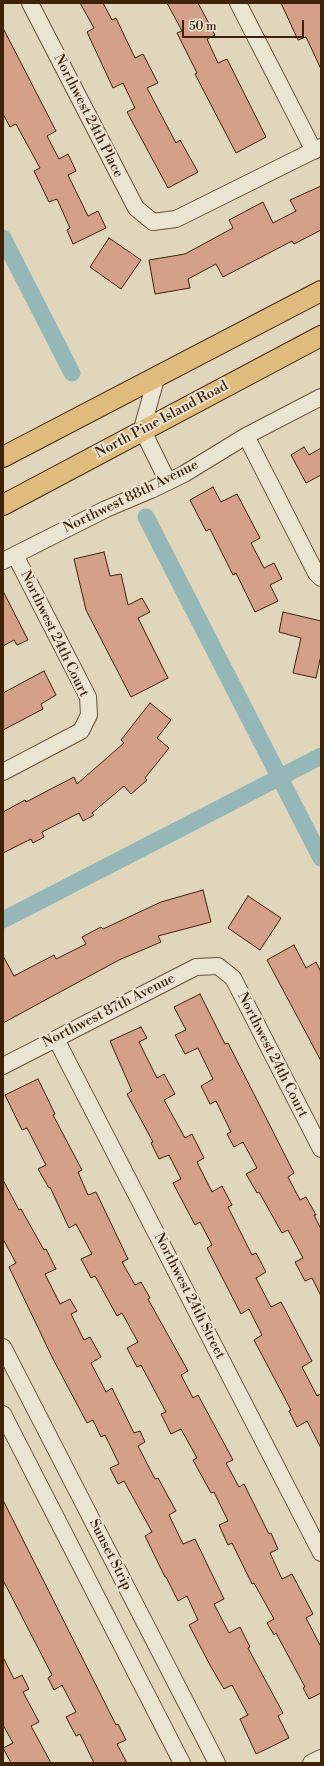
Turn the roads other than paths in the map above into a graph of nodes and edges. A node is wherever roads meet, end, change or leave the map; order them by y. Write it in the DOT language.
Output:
graph roads {
  1 [pos="30,3"];
  2 [pos="238,3"];
  3 [pos="317,149"];
  4 [pos="321,291"];
  5 [pos="321,336"];
  6 [pos="157,376"];
  7 [pos="321,397"];
  8 [pos="142,429"];
  9 [pos="246,436"];
  10 [pos="3,457"];
  11 [pos="168,482"];
  12 [pos="3,505"];
  13 [pos="9,558"];
  14 [pos="321,578"];
  15 [pos="3,772"];
  16 [pos="218,966"];
  17 [pos="56,1039"];
  18 [pos="3,1066"];
  19 [pos="321,1149"];
  20 [pos="3,1347"];
  21 [pos="3,1414"];
  22 [pos="321,1553"];
  23 [pos="321,1758"];
  24 [pos="182,1763"];
  25 [pos="217,1763"];
  26 [pos="312,1763"];
  1 -- 3 [label="street, Northwest 24th Place"];
  2 -- 3 [label="street"];
  4 -- 6 [label="main road"];
  5 -- 8 [label="main road, North Pine Island Road"];
  6 -- 8 [label="street"];
  6 -- 10 [label="main road"];
  7 -- 9 [label="street, Northwest 88th Avenue"];
  8 -- 11 [label="street"];
  8 -- 12 [label="main road, North Pine Island Road"];
  9 -- 11 [label="street, Northwest 88th Avenue"];
  9 -- 14 [label="street"];
  11 -- 13 [label="street, Northwest 88th Avenue"];
  13 -- 15 [label="street, Northwest 24th Court"];
  16 -- 17 [label="street, Northwest 87th Avenue"];
  16 -- 19 [label="street, Northwest 24th Court"];
  17 -- 18 [label="street, Northwest 87th Avenue"];
  17 -- 22 [label="street, Northwest 24th Street"];
  20 -- 25 [label="street, Sunset Strip"];
  21 -- 24 [label="street"];
  23 -- 26 [label="street"];
}
